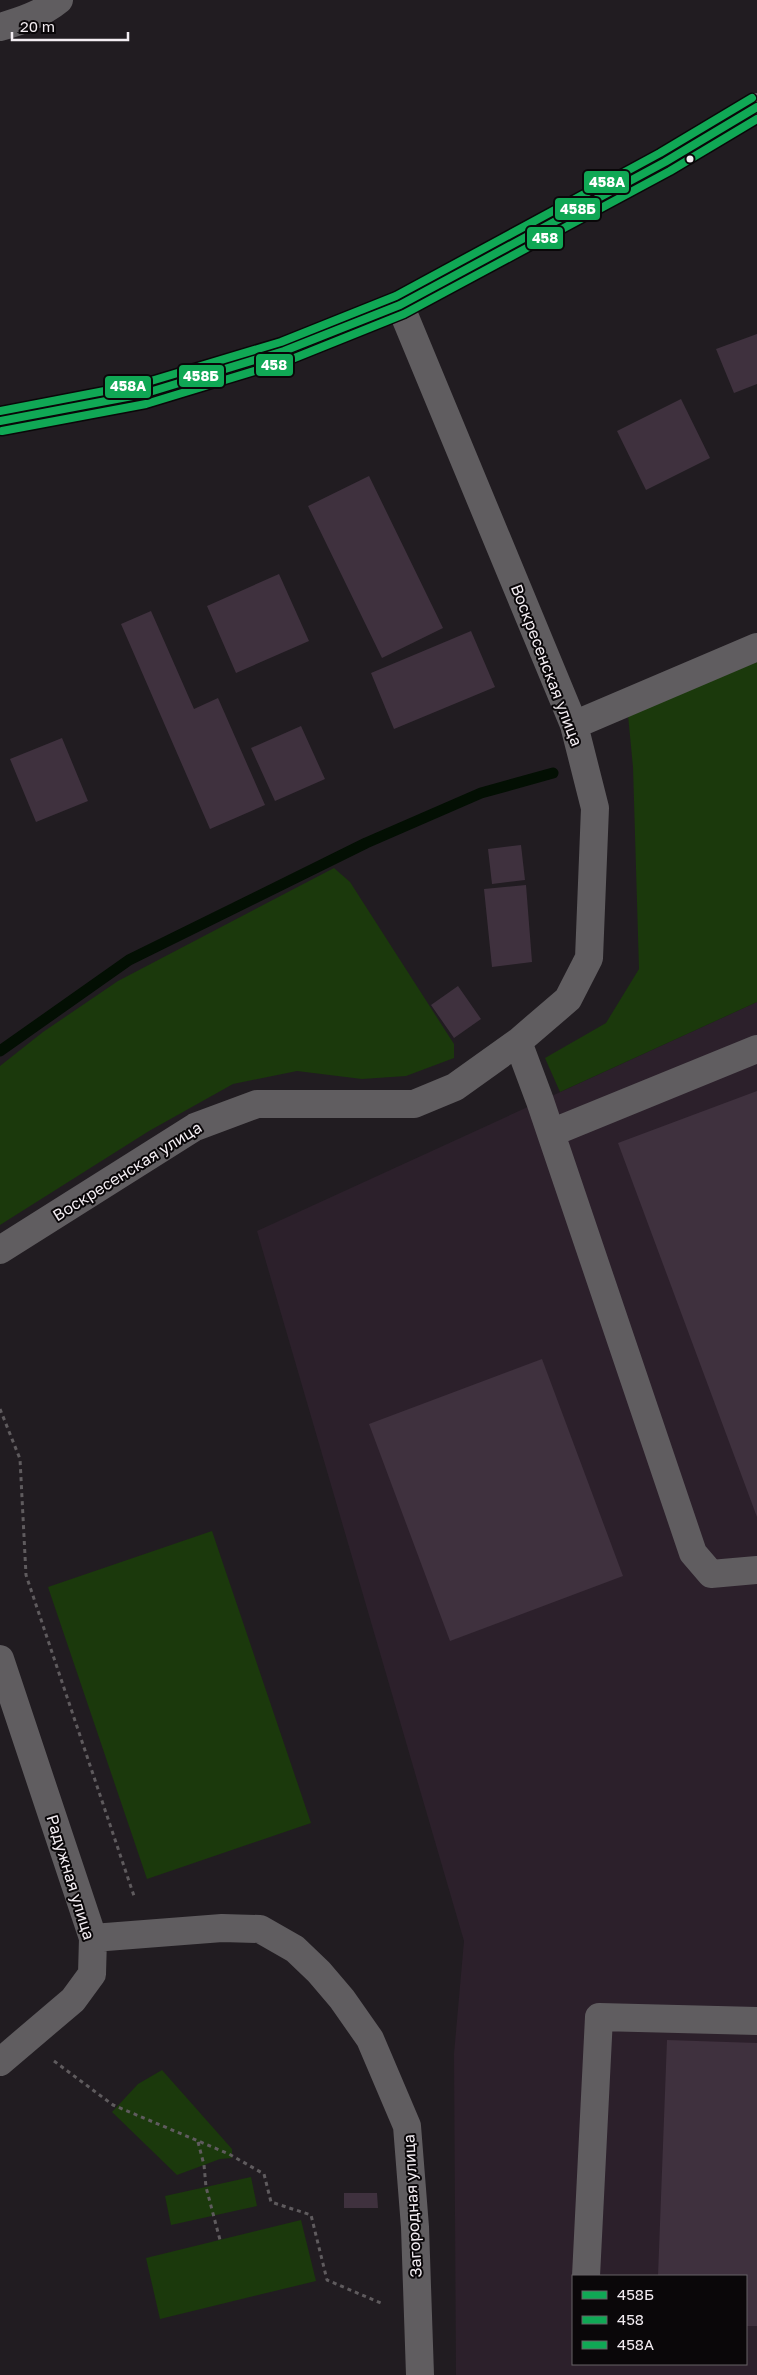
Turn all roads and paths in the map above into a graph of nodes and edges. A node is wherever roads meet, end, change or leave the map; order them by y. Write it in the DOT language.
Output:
graph roads {
  1 [pos="59,0"];
  2 [pos="0,27"];
  3 [pos="757,107"];
  4 [pos="400,305"];
  5 [pos="0,420"];
  6 [pos="757,647"];
  7 [pos="574,725"];
  8 [pos="518,1042"];
  9 [pos="757,1049"];
  10 [pos="551,1133"];
  11 [pos="0,1250"];
  12 [pos="0,1409"];
  13 [pos="757,1570"];
  14 [pos="0,1659"];
  15 [pos="149,1934"];
  16 [pos="93,1938"];
  17 [pos="757,2022"];
  18 [pos="27,2040"];
  19 [pos="0,2062"];
  20 [pos="198,2141"];
  21 [pos="220,2240"];
  22 [pos="586,2275"];
  23 [pos="418,2319"];
  24 [pos="420,2375"];
  1 -- 2 [label="street"];
  3 -- 4 [label="main road"];
  4 -- 5 [label="main road"];
  4 -- 7 [label="street, Воскресенская улица"];
  6 -- 7 [label="street"];
  7 -- 8 [label="street, Воскресенская улица"];
  8 -- 10 [label="street"];
  8 -- 11 [label="street, Воскресенская улица"];
  9 -- 10 [label="street"];
  10 -- 13 [label="street"];
  12 -- 15 [label="path"];
  14 -- 16 [label="street, Радужная улица"];
  15 -- 16 [label="street, Загородная улица"];
  15 -- 23 [label="street, Загородная улица"];
  16 -- 18 [label="street, Радужная улица"];
  17 -- 22 [label="street"];
  18 -- 19 [label="street, Радужная улица"];
  18 -- 20 [label="path"];
  20 -- 21 [label="path"];
  20 -- 23 [label="path"];
  23 -- 24 [label="street, Загородная улица"];
}
